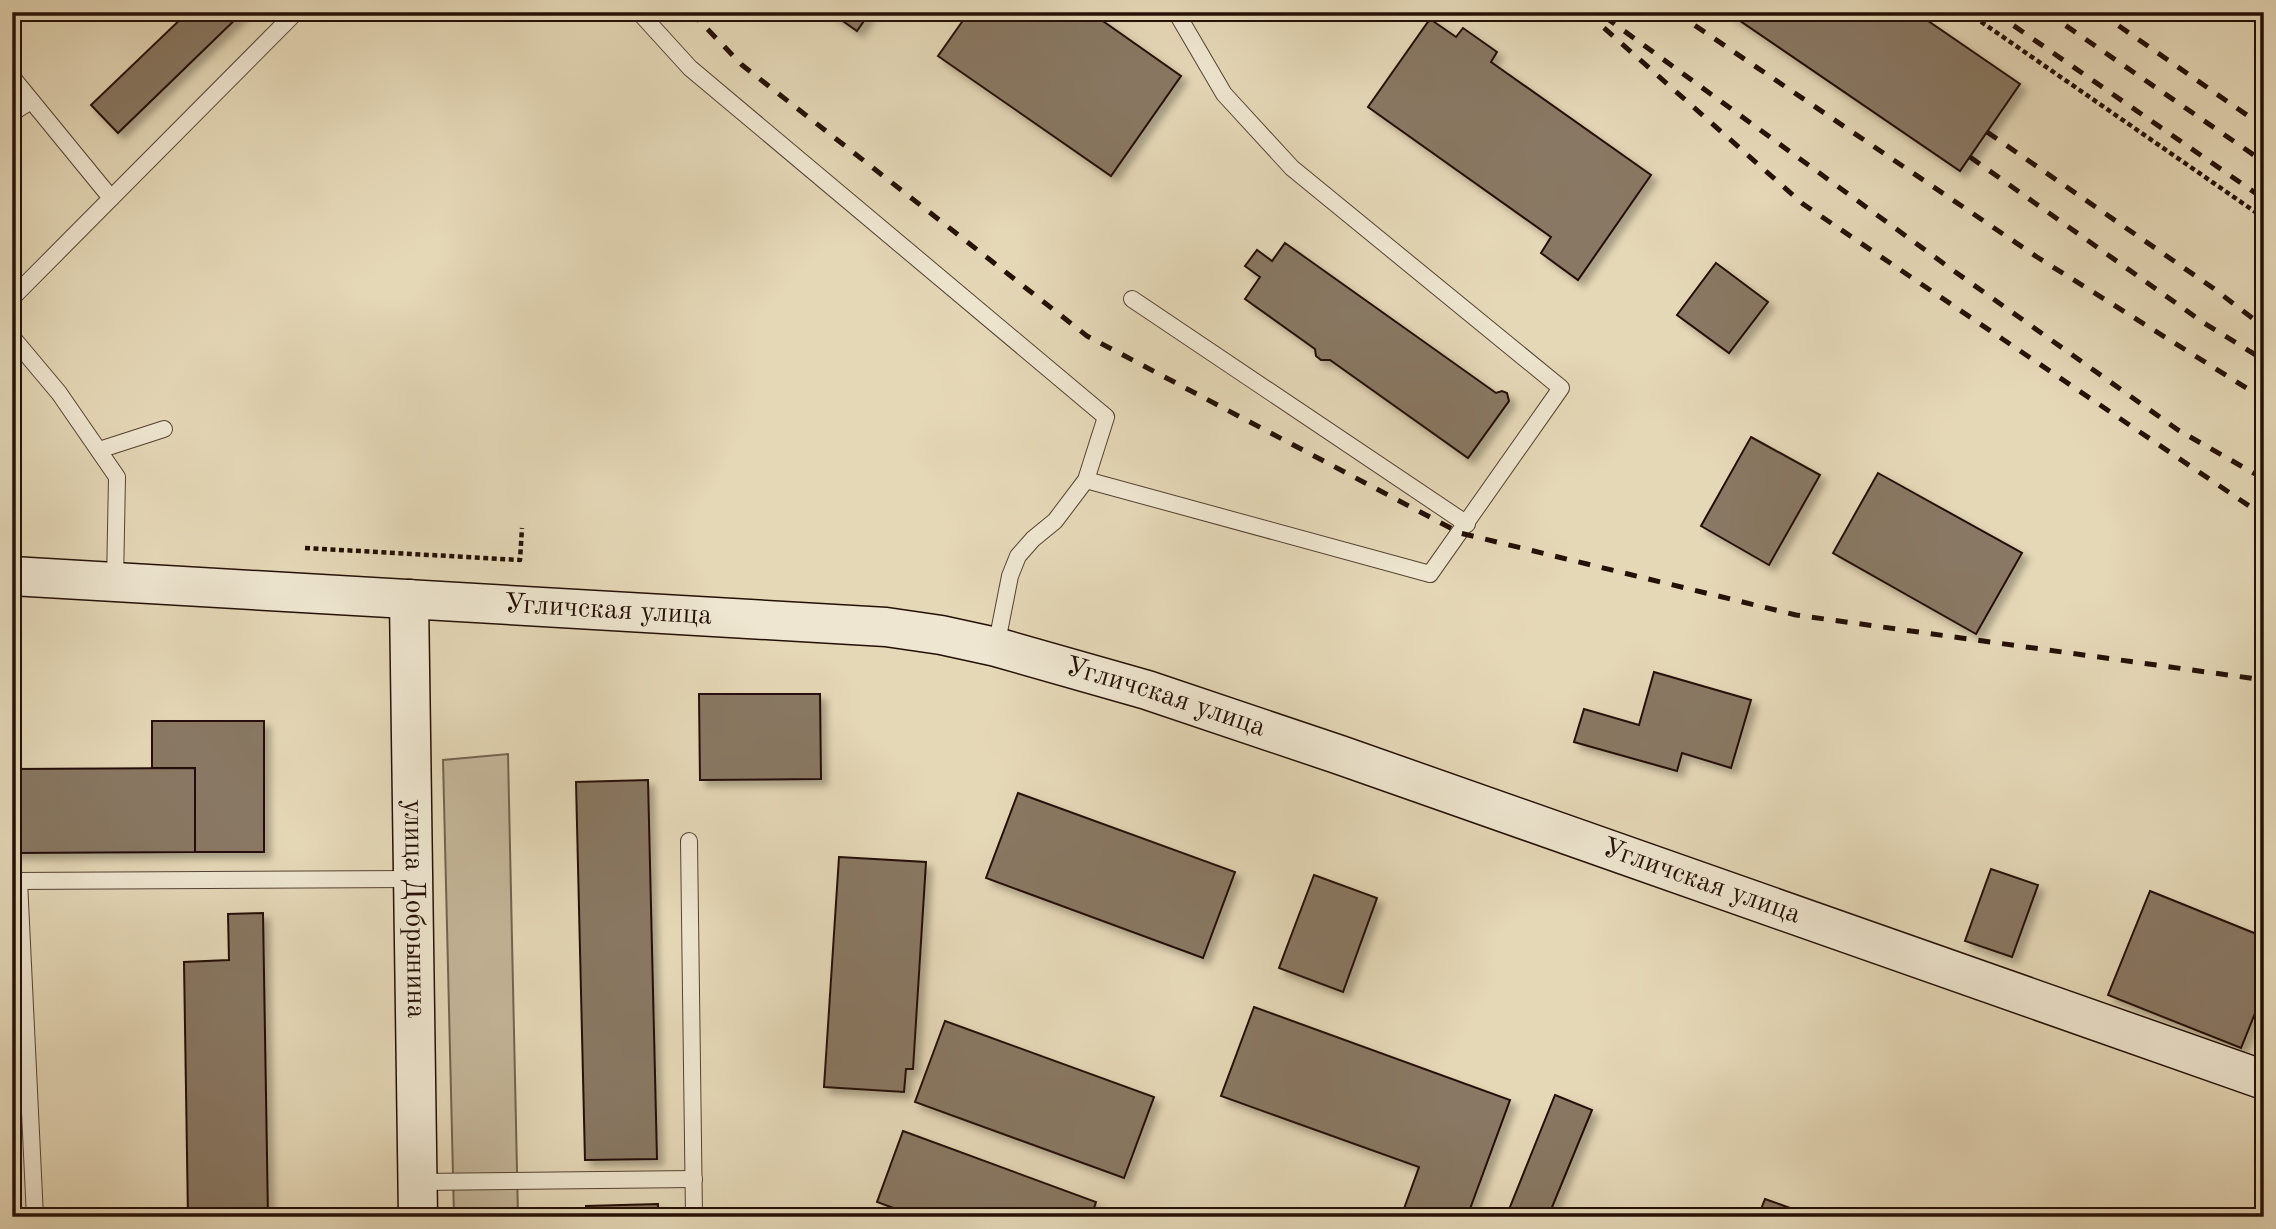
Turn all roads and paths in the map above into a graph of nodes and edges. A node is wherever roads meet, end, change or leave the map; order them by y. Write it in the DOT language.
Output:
graph roads {
  1 [pos="296,12"];
  2 [pos="639,12"];
  3 [pos="1176,12"];
  4 [pos="1967,12"];
  5 [pos="12,77"];
  6 [pos="31,101"];
  7 [pos="12,113"];
  8 [pos="111,198"];
  9 [pos="2264,218"];
  10 [pos="12,298"];
  11 [pos="1132,299"];
  12 [pos="12,337"];
  13 [pos="164,429"];
  14 [pos="99,450"];
  15 [pos="1086,480"];
  16 [pos="1467,524"];
  17 [pos="522,528"];
  18 [pos="304,548"];
  19 [pos="12,576"];
  20 [pos="115,582"];
  21 [pos="409,599"];
  22 [pos="996,647"];
  23 [pos="689,841"];
  24 [pos="413,878"];
  25 [pos="15,881"];
  26 [pos="2264,1080"];
  27 [pos="694,1180"];
  28 [pos="418,1199"];
  29 [pos="35,1217"];
  30 [pos="694,1217"];
  1 -- 8 [label="lane"];
  2 -- 15 [label="lane"];
  3 -- 16 [label="lane"];
  4 -- 9 [label="path"];
  5 -- 6 [label="lane"];
  6 -- 7 [label="lane"];
  6 -- 8 [label="lane"];
  8 -- 10 [label="lane"];
  11 -- 16 [label="lane"];
  12 -- 14 [label="lane"];
  13 -- 14 [label="lane"];
  14 -- 20 [label="lane"];
  15 -- 16 [label="lane"];
  15 -- 22 [label="lane"];
  17 -- 18 [label="path"];
  19 -- 20 [label="street, Угличская улица"];
  20 -- 21 [label="street, Угличская улица"];
  21 -- 22 [label="street, Угличская улица"];
  21 -- 24 [label="street, улица Добрынина"];
  22 -- 26 [label="street, Угличская улица"];
  23 -- 27 [label="lane"];
  24 -- 25 [label="lane"];
  24 -- 28 [label="street, улица Добрынина"];
  25 -- 29 [label="lane"];
  27 -- 28 [label="lane"];
  27 -- 30 [label="lane"];
}
